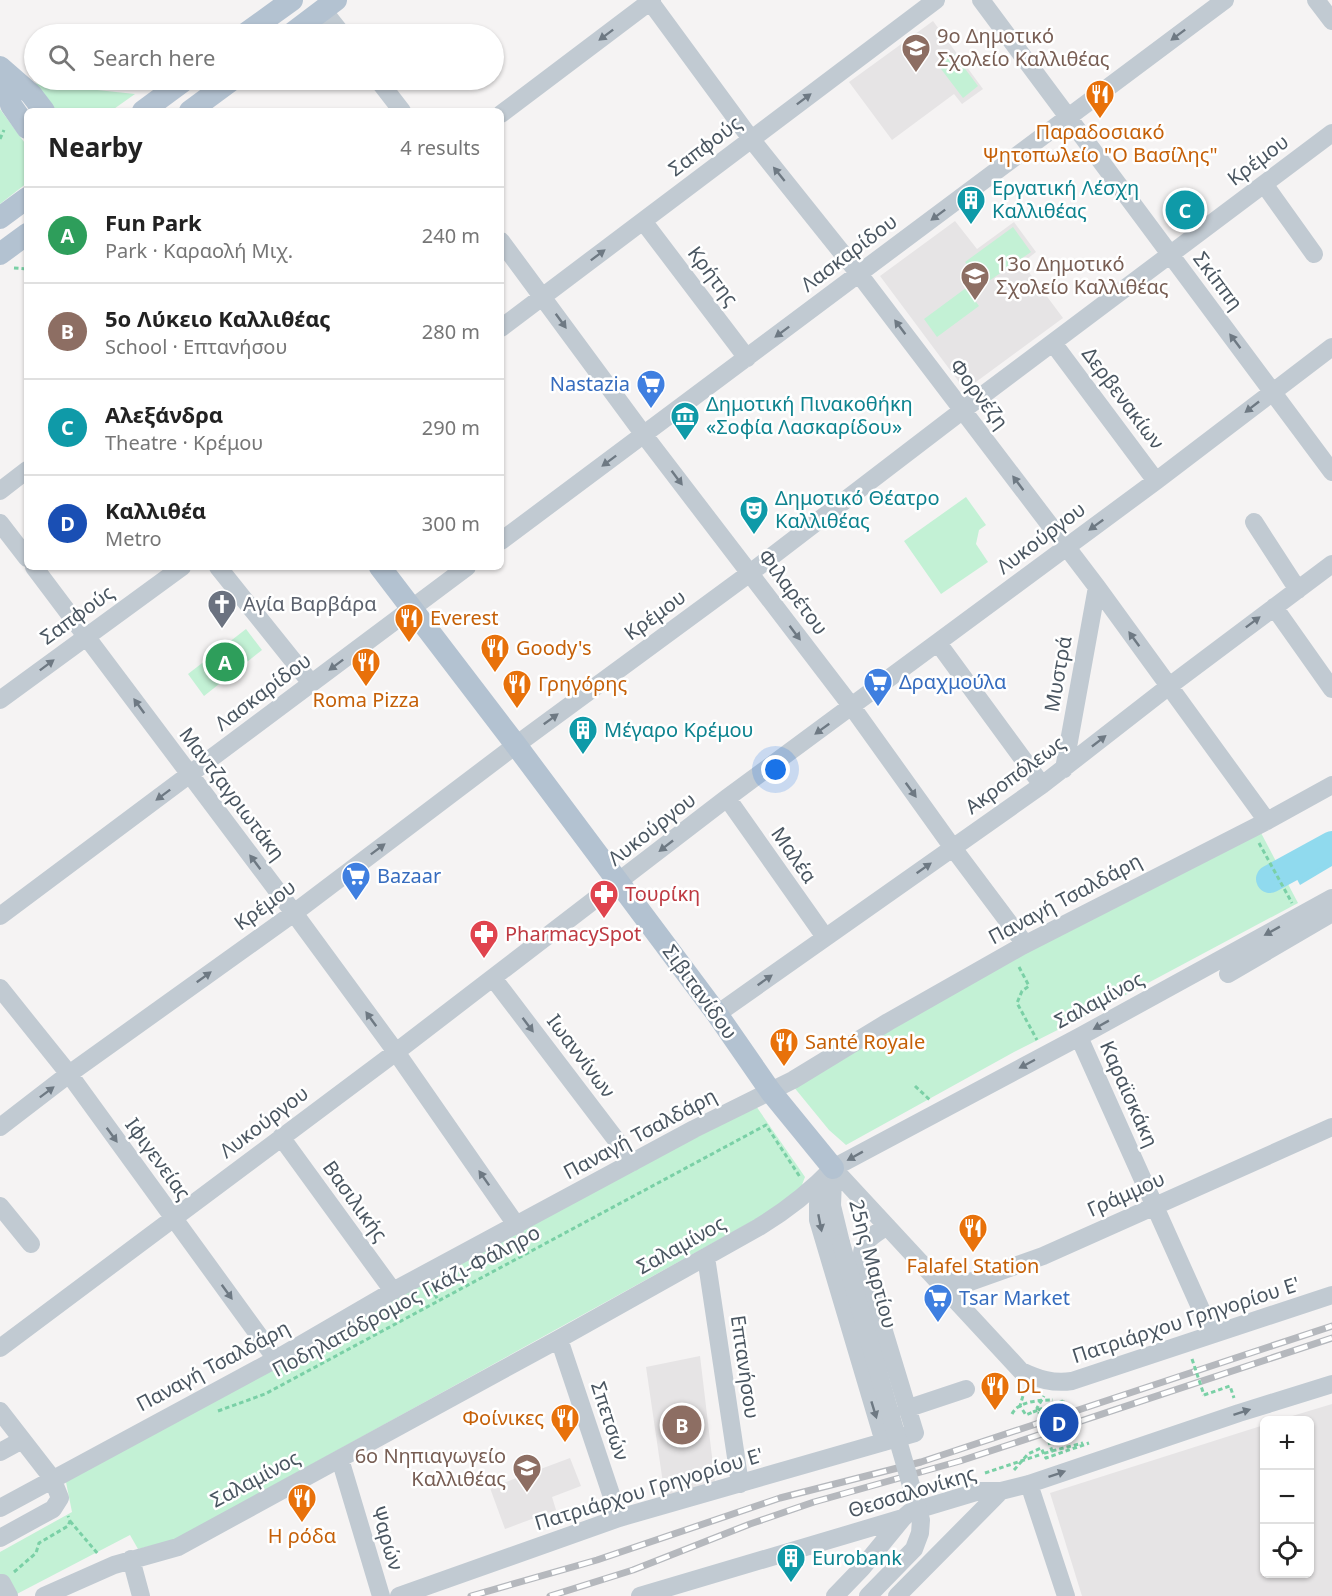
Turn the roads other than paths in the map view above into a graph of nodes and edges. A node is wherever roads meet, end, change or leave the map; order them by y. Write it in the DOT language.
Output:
graph roads {
  1 [pos="292,0"];
  2 [pos="651,0"];
  3 [pos="936,0"];
  4 [pos="981,0"];
  5 [pos="1225,0"];
  6 [pos="1316,0"];
  7 [pos="330,5"];
  8 [pos="1332,21"];
  9 [pos="259,24"];
  10 [pos="304,24"];
  11 [pos="338,24"];
  12 [pos="2,70"];
  13 [pos="24,88"];
  14 [pos="26,90"];
  15 [pos="170,90"];
  16 [pos="218,90"];
  17 [pos="386,90"];
  18 [pos="42,108"];
  19 [pos="146,108"];
  20 [pos="194,108"];
  21 [pos="400,108"];
  22 [pos="504,112"];
  23 [pos="1068,117"];
  24 [pos="24,124"];
  25 [pos="1332,133"];
  26 [pos="751,138"];
  27 [pos="1264,184"];
  28 [pos="24,200"];
  29 [pos="0,218"];
  30 [pos="643,221"];
  31 [pos="24,238"];
  32 [pos="504,245"];
  33 [pos="1314,254"];
  34 [pos="1171,255"];
  35 [pos="7,261"];
  36 [pos="859,274"];
  37 [pos="543,297"];
  38 [pos="504,326"];
  39 [pos="1053,343"];
  40 [pos="1332,346"];
  41 [pos="747,358"];
  42 [pos="1272,392"];
  43 [pos="963,410"];
  44 [pos="644,435"];
  45 [pos="24,472"];
  46 [pos="1332,472"];
  47 [pos="1156,481"];
  48 [pos="0,491"];
  49 [pos="1254,522"];
  50 [pos="0,523"];
  51 [pos="504,532"];
  52 [pos="1066,547"];
  53 [pos="24,554"];
  54 [pos="1332,564"];
  55 [pos="36,570"];
  56 [pos="171,570"];
  57 [pos="220,570"];
  58 [pos="382,570"];
  59 [pos="463,570"];
  60 [pos="750,573"];
  61 [pos="1097,587"];
  62 [pos="1298,590"];
  63 [pos="1274,607"];
  64 [pos="411,608"];
  65 [pos="86,635"];
  66 [pos="938,643"];
  67 [pos="311,683"];
  68 [pos="1168,687"];
  69 [pos="1332,689"];
  70 [pos="0,700"];
  71 [pos="852,707"];
  72 [pos="516,745"];
  73 [pos="1064,769"];
  74 [pos="190,775"];
  75 [pos="1332,784"];
  76 [pos="1042,785"];
  77 [pos="727,798"];
  78 [pos="1267,821"];
  79 [pos="953,848"];
  80 [pos="619,883"];
  81 [pos="1330,910"];
  82 [pos="294,913"];
  83 [pos="0,916"];
  84 [pos="825,937"];
  85 [pos="1024,945"];
  86 [pos="1228,974"];
  87 [pos="493,978"];
  88 [pos="0,988"];
  89 [pos="717,1014"];
  90 [pos="1079,1037"];
  91 [pos="396,1052"];
  92 [pos="69,1074"];
  93 [pos="771,1092"];
  94 [pos="0,1127"];
  95 [pos="1332,1127"];
  96 [pos="280,1137"];
  97 [pos="633,1162"];
  98 [pos="833,1168"];
  99 [pos="0,1206"];
  100 [pos="1156,1206"];
  101 [pos="173,1219"];
  102 [pos="517,1226"];
  103 [pos="887,1226"];
  104 [pos="31,1244"];
  105 [pos="706,1257"];
  106 [pos="934,1275"];
  107 [pos="393,1291"];
  108 [pos="1332,1295"];
  109 [pos="1212,1334"];
  110 [pos="560,1339"];
  111 [pos="0,1348"];
  112 [pos="276,1359"];
  113 [pos="1332,1384"];
  114 [pos="966,1389"];
  115 [pos="1050,1393"];
  116 [pos="906,1409"];
  117 [pos="0,1411"];
  118 [pos="915,1433"];
  119 [pos="22,1440"];
  120 [pos="884,1442"];
  121 [pos="0,1452"];
  122 [pos="340,1460"];
  123 [pos="52,1479"];
  124 [pos="740,1484"];
  125 [pos="1029,1484"];
  126 [pos="1001,1491"];
  127 [pos="0,1508"];
  128 [pos="619,1518"];
  129 [pos="903,1518"];
  130 [pos="0,1538"];
  131 [pos="131,1559"];
  132 [pos="45,1596"];
  133 [pos="141,1596"];
  134 [pos="381,1596"];
  135 [pos="399,1596"];
  136 [pos="640,1596"];
  137 [pos="835,1596"];
  138 [pos="868,1596"];
  139 [pos="897,1596"];
  140 [pos="1066,1596"];
  1 -- 9 [label="main road"];
  2 -- 22 [label="street, one-way"];
  2 -- 26 [label="street, Φορνέζη"];
  26 -- 3 [label="street, Σαπφούς, one-way"];
  4 -- 23 [label="street, Σκίππη"];
  5 -- 23 [label="street, Λασκαρίδου, one-way"];
  6 -- 8 [label="street"];
  7 -- 10 [label="main road"];
  7 -- 11 [label="street"];
  12 -- 13 [label="main road"];
  12 -- 24 [label="main road"];
  14 -- 18 [label="main road"];
  15 -- 19 [label="main road"];
  16 -- 20 [label="main road"];
  17 -- 21 [label="street"];
  23 -- 34 [label="street, Σκίππη"];
  23 -- 36 [label="street, Λασκαρίδου, one-way"];
  25 -- 27 [label="street, Κρέμου"];
  26 -- 30 [label="street, Σαπφούς"];
  36 -- 26 [label="street, Φορνέζη, one-way"];
  27 -- 33 [label="street"];
  27 -- 34 [label="street, Κρέμου"];
  28 -- 29 [label="main road"];
  37 -- 30 [label="street, Σαπφούς, one-way"];
  30 -- 41 [label="street, Κρήτης"];
  31 -- 35 [label="main road"];
  32 -- 37 [label="street, Φιλαρέτου"];
  34 -- 39 [label="street, Κρέμου"];
  42 -- 34 [label="street, Σκίππη, one-way"];
  36 -- 41 [label="street, Λασκαρίδου, one-way"];
  43 -- 36 [label="street, Φορνέζη, one-way"];
  37 -- 38 [label="street, Σαπφούς"];
  37 -- 44 [label="street, Φιλαρέτου, one-way"];
  39 -- 43 [label="street, Κρέμου"];
  39 -- 47 [label="street, Δερβενακίων"];
  40 -- 42 [label="street, Λυκούργου"];
  41 -- 44 [label="street, Λασκαρίδου"];
  42 -- 46 [label="street, Σκίππη"];
  42 -- 47 [label="street, Λυκούργου, one-way"];
  52 -- 43 [label="street, Φορνέζη, one-way"];
  43 -- 60 [label="street, Κρέμου"];
  44 -- 51 [label="street, Λασκαρίδου, one-way"];
  44 -- 60 [label="street, Φιλαρέτου, one-way"];
  45 -- 48 [label="street"];
  47 -- 52 [label="street, Λυκούργου, one-way"];
  49 -- 62 [label="street"];
  50 -- 53 [label="street"];
  52 -- 61 [label="street, Φορνέζη"];
  52 -- 66 [label="street, Λυκούργου"];
  54 -- 62 [label="street, Ακροπόλεως"];
  55 -- 65 [label="street, Μαντζαγριωτάκη"];
  56 -- 65 [label="street, Σαπφούς"];
  57 -- 67 [label="street"];
  58 -- 64 [label="main road, Σιβιτανίδου"];
  59 -- 64 [label="street, Λασκαρίδου"];
  60 -- 71 [label="street, Φιλαρέτου, one-way"];
  72 -- 60 [label="street, Κρέμου, one-way"];
  68 -- 61 [label="street, Φορνέζη, one-way"];
  61 -- 73 [label="street, Μυστρά"];
  62 -- 63 [label="street, Ακροπόλεως"];
  68 -- 63 [label="street, Ακροπόλεως, one-way"];
  63 -- 69 [label="street"];
  64 -- 67 [label="street, Λασκαρίδου, one-way"];
  64 -- 72 [label="main road, Σιβιτανίδου"];
  70 -- 65 [label="street, Σαπφούς, one-way"];
  74 -- 65 [label="street, Μαντζαγριωτάκη, one-way"];
  66 -- 71 [label="street, Λυκούργου"];
  66 -- 76 [label="street"];
  67 -- 74 [label="street, Λασκαρίδου"];
  73 -- 68 [label="street, Ακροπόλεως, one-way"];
  68 -- 78 [label="street, Φορνέζη"];
  71 -- 77 [label="street, Λυκούργου, one-way"];
  71 -- 79 [label="street, Φιλαρέτου, one-way"];
  72 -- 80 [label="main road, Σιβιτανίδου"];
  82 -- 72 [label="street, Κρέμου, one-way"];
  73 -- 76 [label="street, Ακροπόλεως"];
  82 -- 74 [label="street, Μαντζαγριωτάκη, one-way"];
  74 -- 83 [label="street, Λασκαρίδου, one-way"];
  75 -- 78 [label="street, Παναγή Τσαλδάρη"];
  76 -- 79 [label="street, Ακροπόλεως"];
  77 -- 80 [label="street, Λυκούργου, one-way"];
  77 -- 84 [label="street, Μαλέα"];
  78 -- 85 [label="street, Παναγή Τσαλδάρη"];
  84 -- 79 [label="street, Ακροπόλεως, one-way"];
  79 -- 85 [label="street, Φιλαρέτου"];
  80 -- 87 [label="street, Λυκούργου"];
  80 -- 89 [label="main road, Σιβιτανίδου"];
  81 -- 86 [label="street, Σαλαμίνος"];
  81 -- 90 [label="street, Σαλαμίνος, one-way"];
  91 -- 82 [label="street, Μαντζαγριωτάκη, one-way"];
  92 -- 82 [label="street, Κρέμου, one-way"];
  89 -- 84 [label="street, Ακροπόλεως, one-way"];
  85 -- 93 [label="street, Παναγή Τσαλδάρη"];
  87 -- 91 [label="street, Λυκούργου"];
  87 -- 97 [label="street, Ιωαννίνων, one-way"];
  88 -- 92 [label="street, Ιφιγενείας"];
  89 -- 93 [label="main road, Σιβιτανίδου"];
  90 -- 98 [label="street, Σαλαμίνος, one-way"];
  90 -- 100 [label="street, Καραϊσκάκη"];
  91 -- 96 [label="street, Λυκούργου"];
  102 -- 91 [label="street, Μαντζαγριωτάκη, one-way"];
  94 -- 92 [label="street, Κρέμου, one-way"];
  92 -- 101 [label="street, Ιφιγενείας, one-way"];
  93 -- 97 [label="street, Παναγή Τσαλδάρη"];
  93 -- 98 [label="main road, Σιβιτανίδου"];
  95 -- 100 [label="street, Γράμμου"];
  96 -- 101 [label="street, Λυκούργου"];
  96 -- 107 [label="street, Βασιλικής"];
  97 -- 102 [label="street, Παναγή Τσαλδάρη"];
  98 -- 103 [label="street, Σιβιτανίδου"];
  98 -- 105 [label="street, Σαλαμίνος"];
  98 -- 120 [label="street, 25ης Μαρτίου, one-way"];
  98 -- 138 [label="street, 25ης Μαρτίου, bridge"];
  99 -- 104 [label="street"];
  100 -- 106 [label="street, Γράμμου"];
  100 -- 109 [label="street, Καραϊσκάκη"];
  101 -- 111 [label="street, Λυκούργου"];
  101 -- 112 [label="street, Ιφιγενείας, one-way"];
  102 -- 107 [label="street, Παναγή Τσαλδάρη"];
  103 -- 106 [label="street, Σιβιτανίδου"];
  103 -- 116 [label="street, 25ης Μαρτίου"];
  105 -- 110 [label="street, Σαλαμίνος"];
  105 -- 124 [label="street, Επτανήσου"];
  106 -- 115 [label="street, Σιβιτανίδου"];
  107 -- 112 [label="street, Παναγή Τσαλδάρη"];
  108 -- 109 [label="street, Πατριάρχου Γρηγορίου Ε'"];
  109 -- 115 [label="street, Πατριάρχου Γρηγορίου Ε'"];
  110 -- 122 [label="street, Σαλαμίνος"];
  110 -- 128 [label="street, Σπετσών"];
  112 -- 123 [label="street, Παναγή Τσαλδάρη"];
  125 -- 113 [label="street, Θεσσαλονίκης, one-way"];
  114 -- 116 [label="street"];
  116 -- 118 [label="street, 25ης Μαρτίου"];
  117 -- 119 [label="street"];
  118 -- 120 [label="street, Πατριάρχου Γρηγορίου Ε'"];
  119 -- 121 [label="street"];
  119 -- 123 [label="street"];
  120 -- 124 [label="street, Πατριάρχου Γρηγορίου Ε'"];
  122 -- 131 [label="street, Σαλαμίνος"];
  122 -- 134 [label="street, Ψαρών"];
  123 -- 127 [label="street, Παναγή Τσαλδάρη"];
  123 -- 130 [label="street"];
  124 -- 128 [label="street, Πατριάρχου Γρηγορίου Ε'"];
  125 -- 126 [label="street, Θεσσαλονίκης"];
  125 -- 140 [label="street"];
  126 -- 129 [label="street, Θεσσαλονίκης"];
  126 -- 139 [label="street"];
  128 -- 135 [label="street, Πατριάρχου Γρηγορίου Ε'"];
  129 -- 136 [label="street, Θεσσαλονίκης"];
  129 -- 137 [label="street"];
  131 -- 132 [label="street, Σαλαμίνος"];
  131 -- 133 [label="street"];
}
